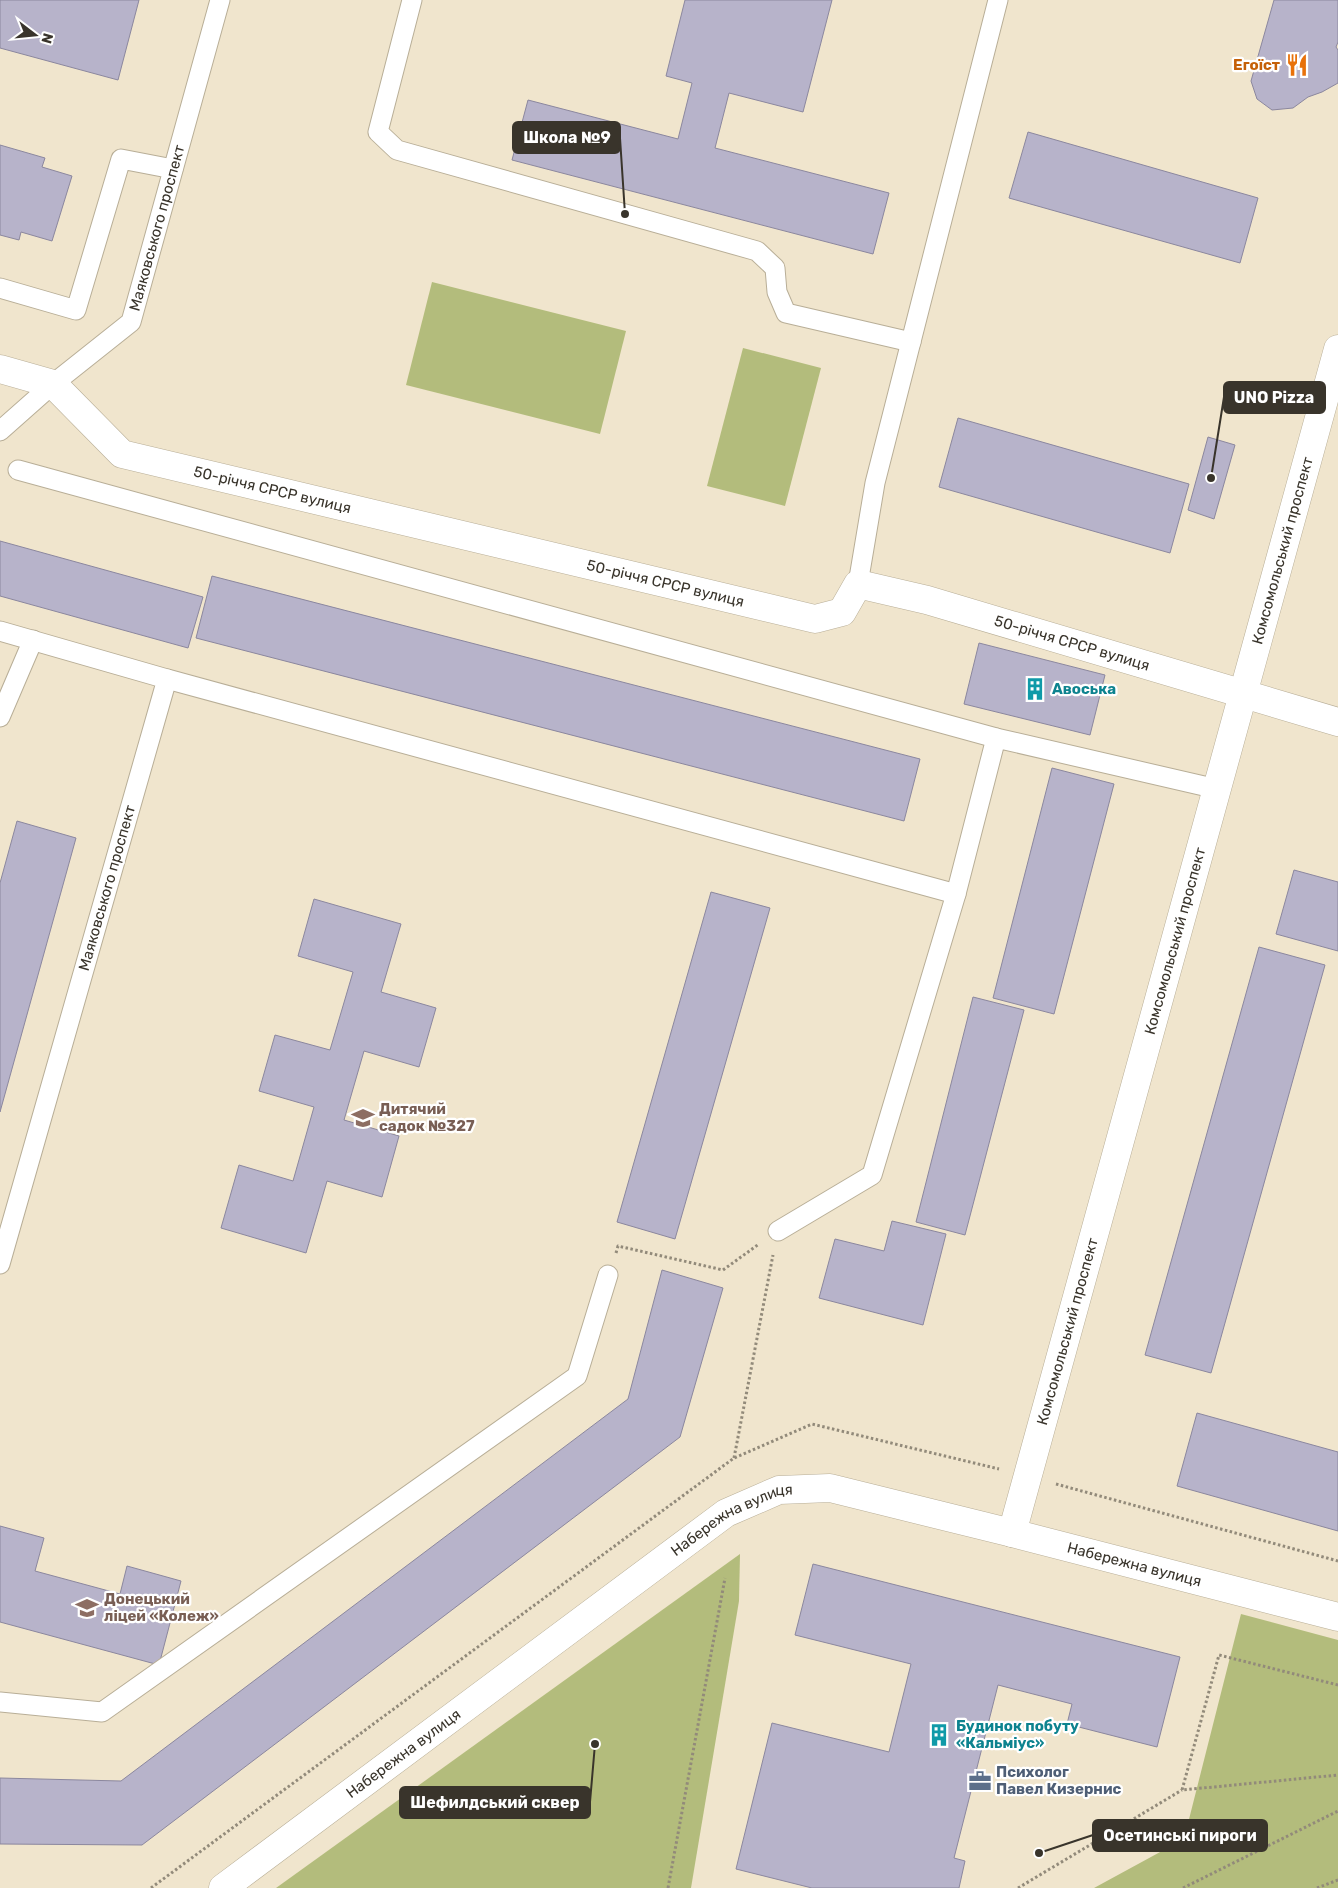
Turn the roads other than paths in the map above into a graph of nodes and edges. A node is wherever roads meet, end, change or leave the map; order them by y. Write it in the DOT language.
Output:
graph roads {
  1 [pos="220,0"];
  2 [pos="412,0"];
  3 [pos="998,0"];
  4 [pos="174,169"];
  5 [pos="0,288"];
  6 [pos="911,342"];
  7 [pos="1338,350"];
  8 [pos="0,369"];
  9 [pos="53,384"];
  10 [pos="0,431"];
  11 [pos="18,470"];
  12 [pos="858,584"];
  13 [pos="0,631"];
  14 [pos="33,640"];
  15 [pos="167,679"];
  16 [pos="1243,694"];
  17 [pos="0,717"];
  18 [pos="1338,722"];
  19 [pos="996,738"];
  20 [pos="1217,788"];
  21 [pos="956,894"];
  22 [pos="778,1231"];
  23 [pos="0,1264"];
  24 [pos="608,1275"];
  25 [pos="1012,1533"];
  26 [pos="1338,1617"];
  27 [pos="0,1702"];
  28 [pos="223,1888"];
  1 -- 4 [label="lane, Маяковського проспект"];
  2 -- 6 [label="lane"];
  3 -- 6 [label="lane"];
  4 -- 5 [label="lane"];
  4 -- 9 [label="lane, Маяковського проспект"];
  6 -- 12 [label="lane"];
  7 -- 16 [label="street, Комсомольський проспект"];
  8 -- 9 [label="street, 50-річчя СРСР вулиця"];
  9 -- 10 [label="lane, Маяковського проспект"];
  9 -- 12 [label="street, 50-річчя СРСР вулиця"];
  11 -- 19 [label="lane"];
  12 -- 16 [label="street, 50-річчя СРСР вулиця"];
  13 -- 14 [label="lane"];
  14 -- 15 [label="lane"];
  14 -- 17 [label="lane"];
  15 -- 21 [label="lane"];
  15 -- 23 [label="lane, Маяковського проспект"];
  16 -- 18 [label="street, 50-річчя СРСР вулиця"];
  16 -- 20 [label="street, Комсомольський проспект"];
  19 -- 20 [label="lane"];
  19 -- 21 [label="lane"];
  20 -- 25 [label="street, Комсомольський проспект"];
  21 -- 22 [label="lane"];
  24 -- 27 [label="lane"];
  25 -- 26 [label="street, Набережна вулиця"];
  25 -- 28 [label="street, Набережна вулиця"];
}
